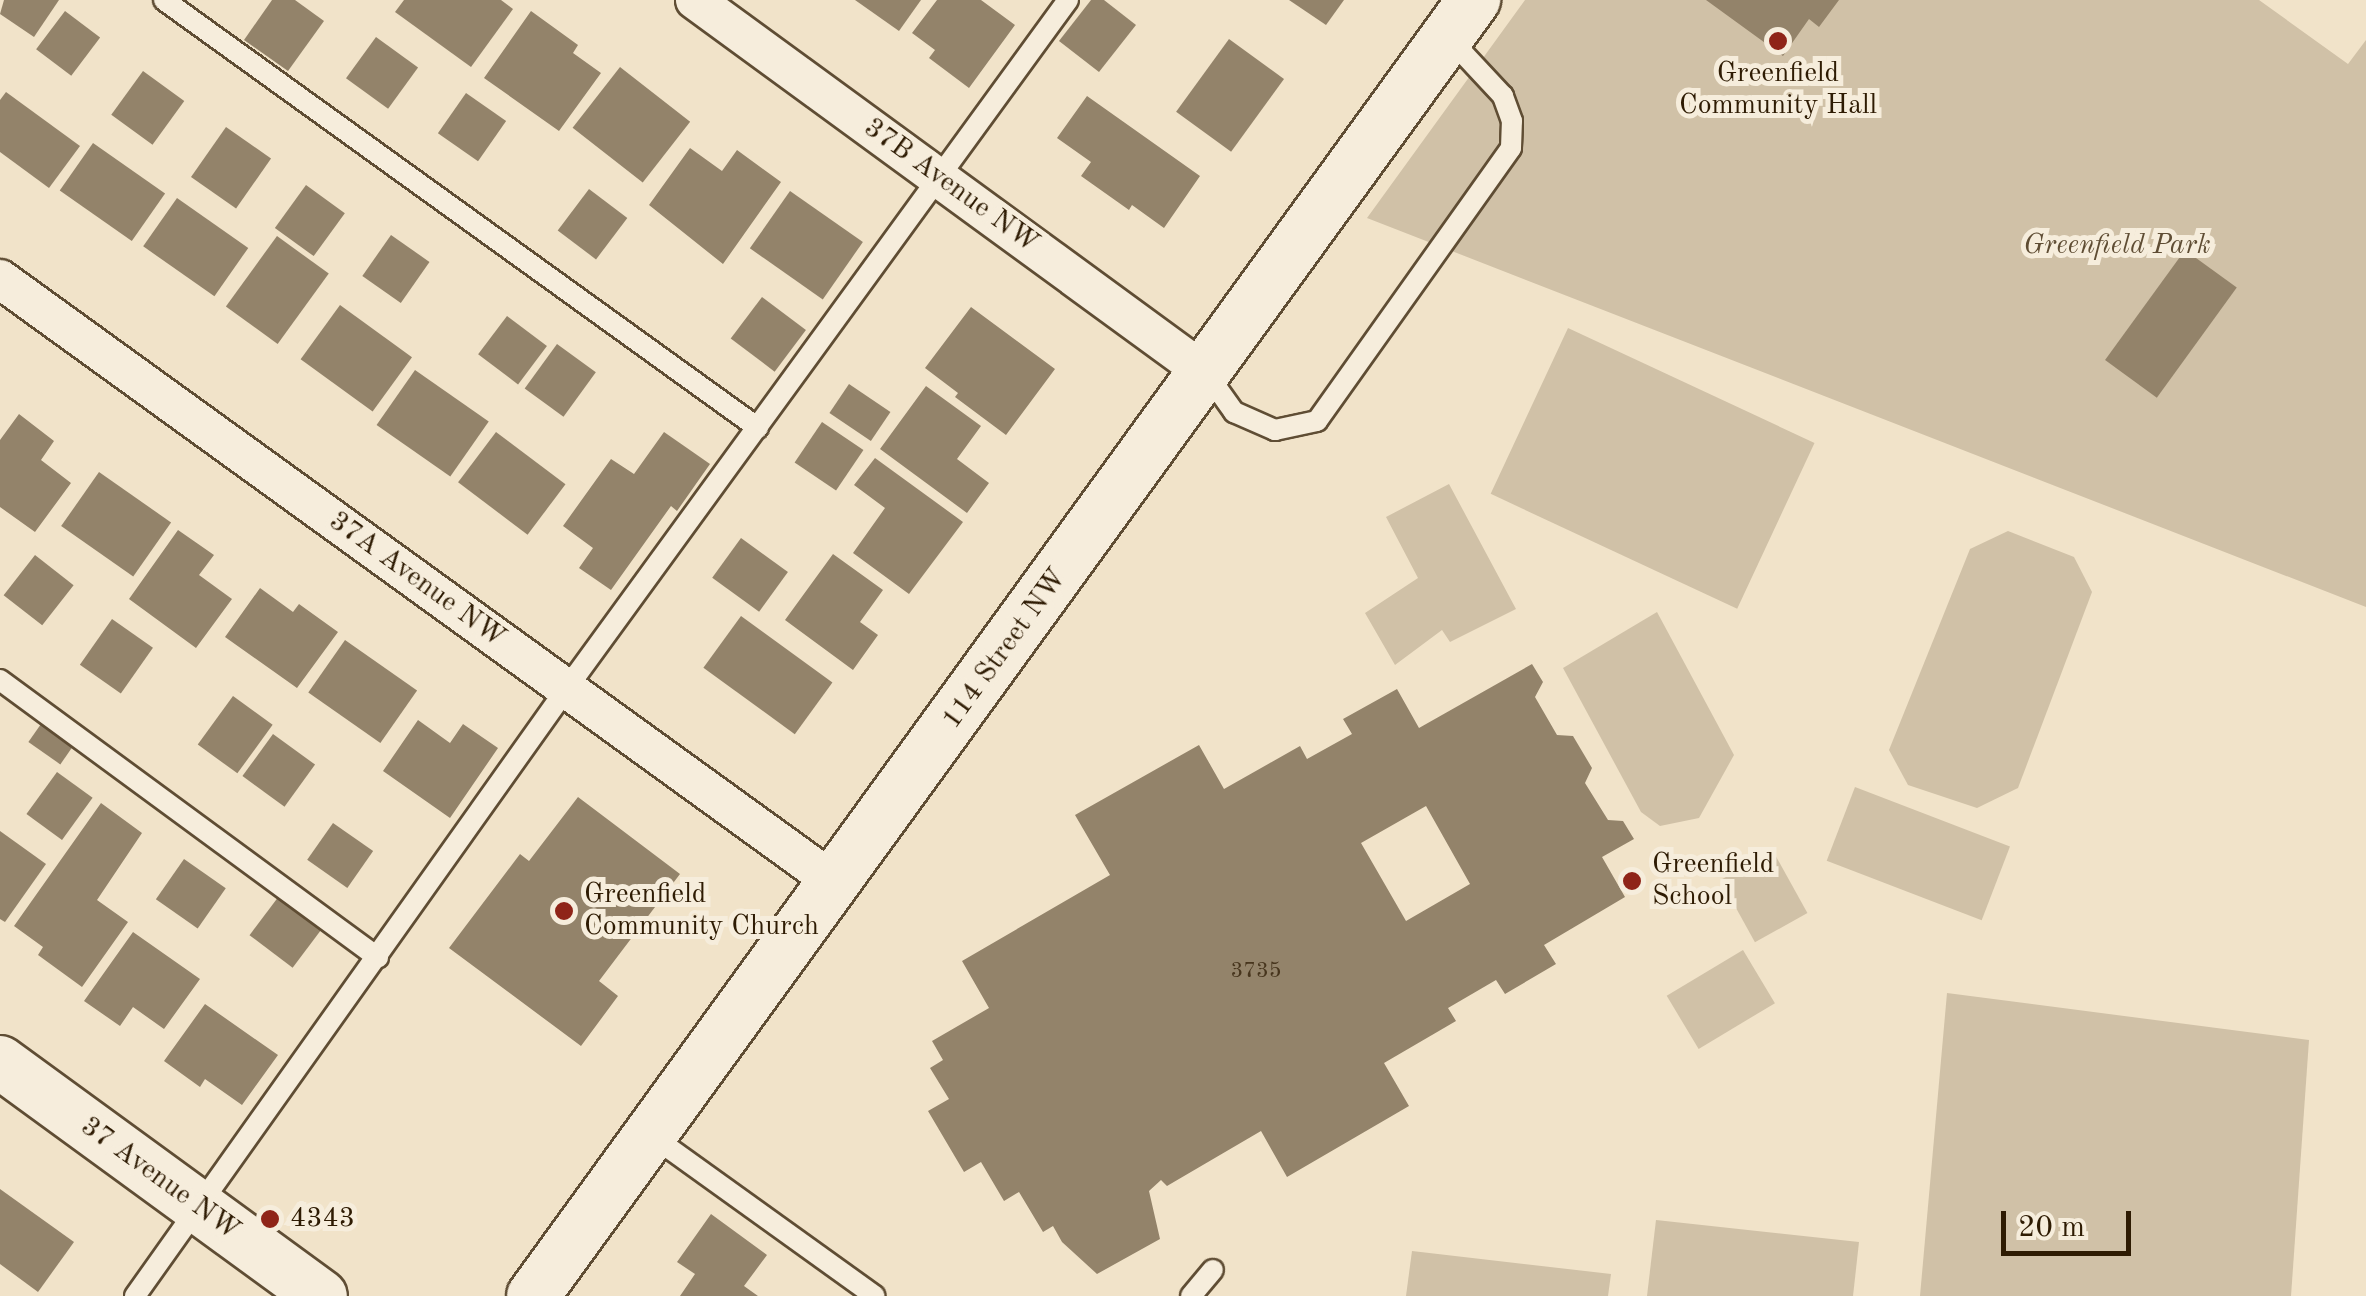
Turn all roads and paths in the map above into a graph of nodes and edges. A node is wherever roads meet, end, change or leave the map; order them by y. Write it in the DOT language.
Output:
graph roads {
  1 [pos="164,0"];
  2 [pos="694,0"];
  3 [pos="1068,0"];
  4 [pos="1461,18"];
  5 [pos="939,178"];
  6 [pos="0,280"];
  7 [pos="1206,374"];
  8 [pos="758,428"];
  9 [pos="0,680"];
  10 [pos="567,688"];
  11 [pos="834,882"];
  12 [pos="378,958"];
  13 [pos="0,1062"];
  14 [pos="650,1135"];
  15 [pos="199,1208"];
  16 [pos="1213,1270"];
  17 [pos="135,1296"];
  18 [pos="320,1296"];
  19 [pos="533,1296"];
  20 [pos="874,1296"];
  21 [pos="1191,1296"];
  1 -- 8 [label="lane"];
  2 -- 5 [label="street, 37B Avenue NW"];
  3 -- 5 [label="lane"];
  4 -- 7 [label="street, 114 Street NW"];
  4 -- 7 [label="lane"];
  5 -- 7 [label="street, 37B Avenue NW"];
  5 -- 8 [label="lane"];
  6 -- 10 [label="street, 37A Avenue NW"];
  7 -- 11 [label="street, 114 Street NW"];
  8 -- 10 [label="lane"];
  9 -- 12 [label="lane"];
  10 -- 11 [label="street, 37A Avenue NW"];
  10 -- 12 [label="lane"];
  11 -- 14 [label="street, 114 Street NW"];
  12 -- 15 [label="lane"];
  13 -- 15 [label="street, 37 Avenue NW"];
  14 -- 19 [label="street, 114 Street NW"];
  14 -- 20 [label="lane"];
  15 -- 17 [label="lane"];
  15 -- 18 [label="street, 37 Avenue NW"];
  16 -- 21 [label="lane"];
}
